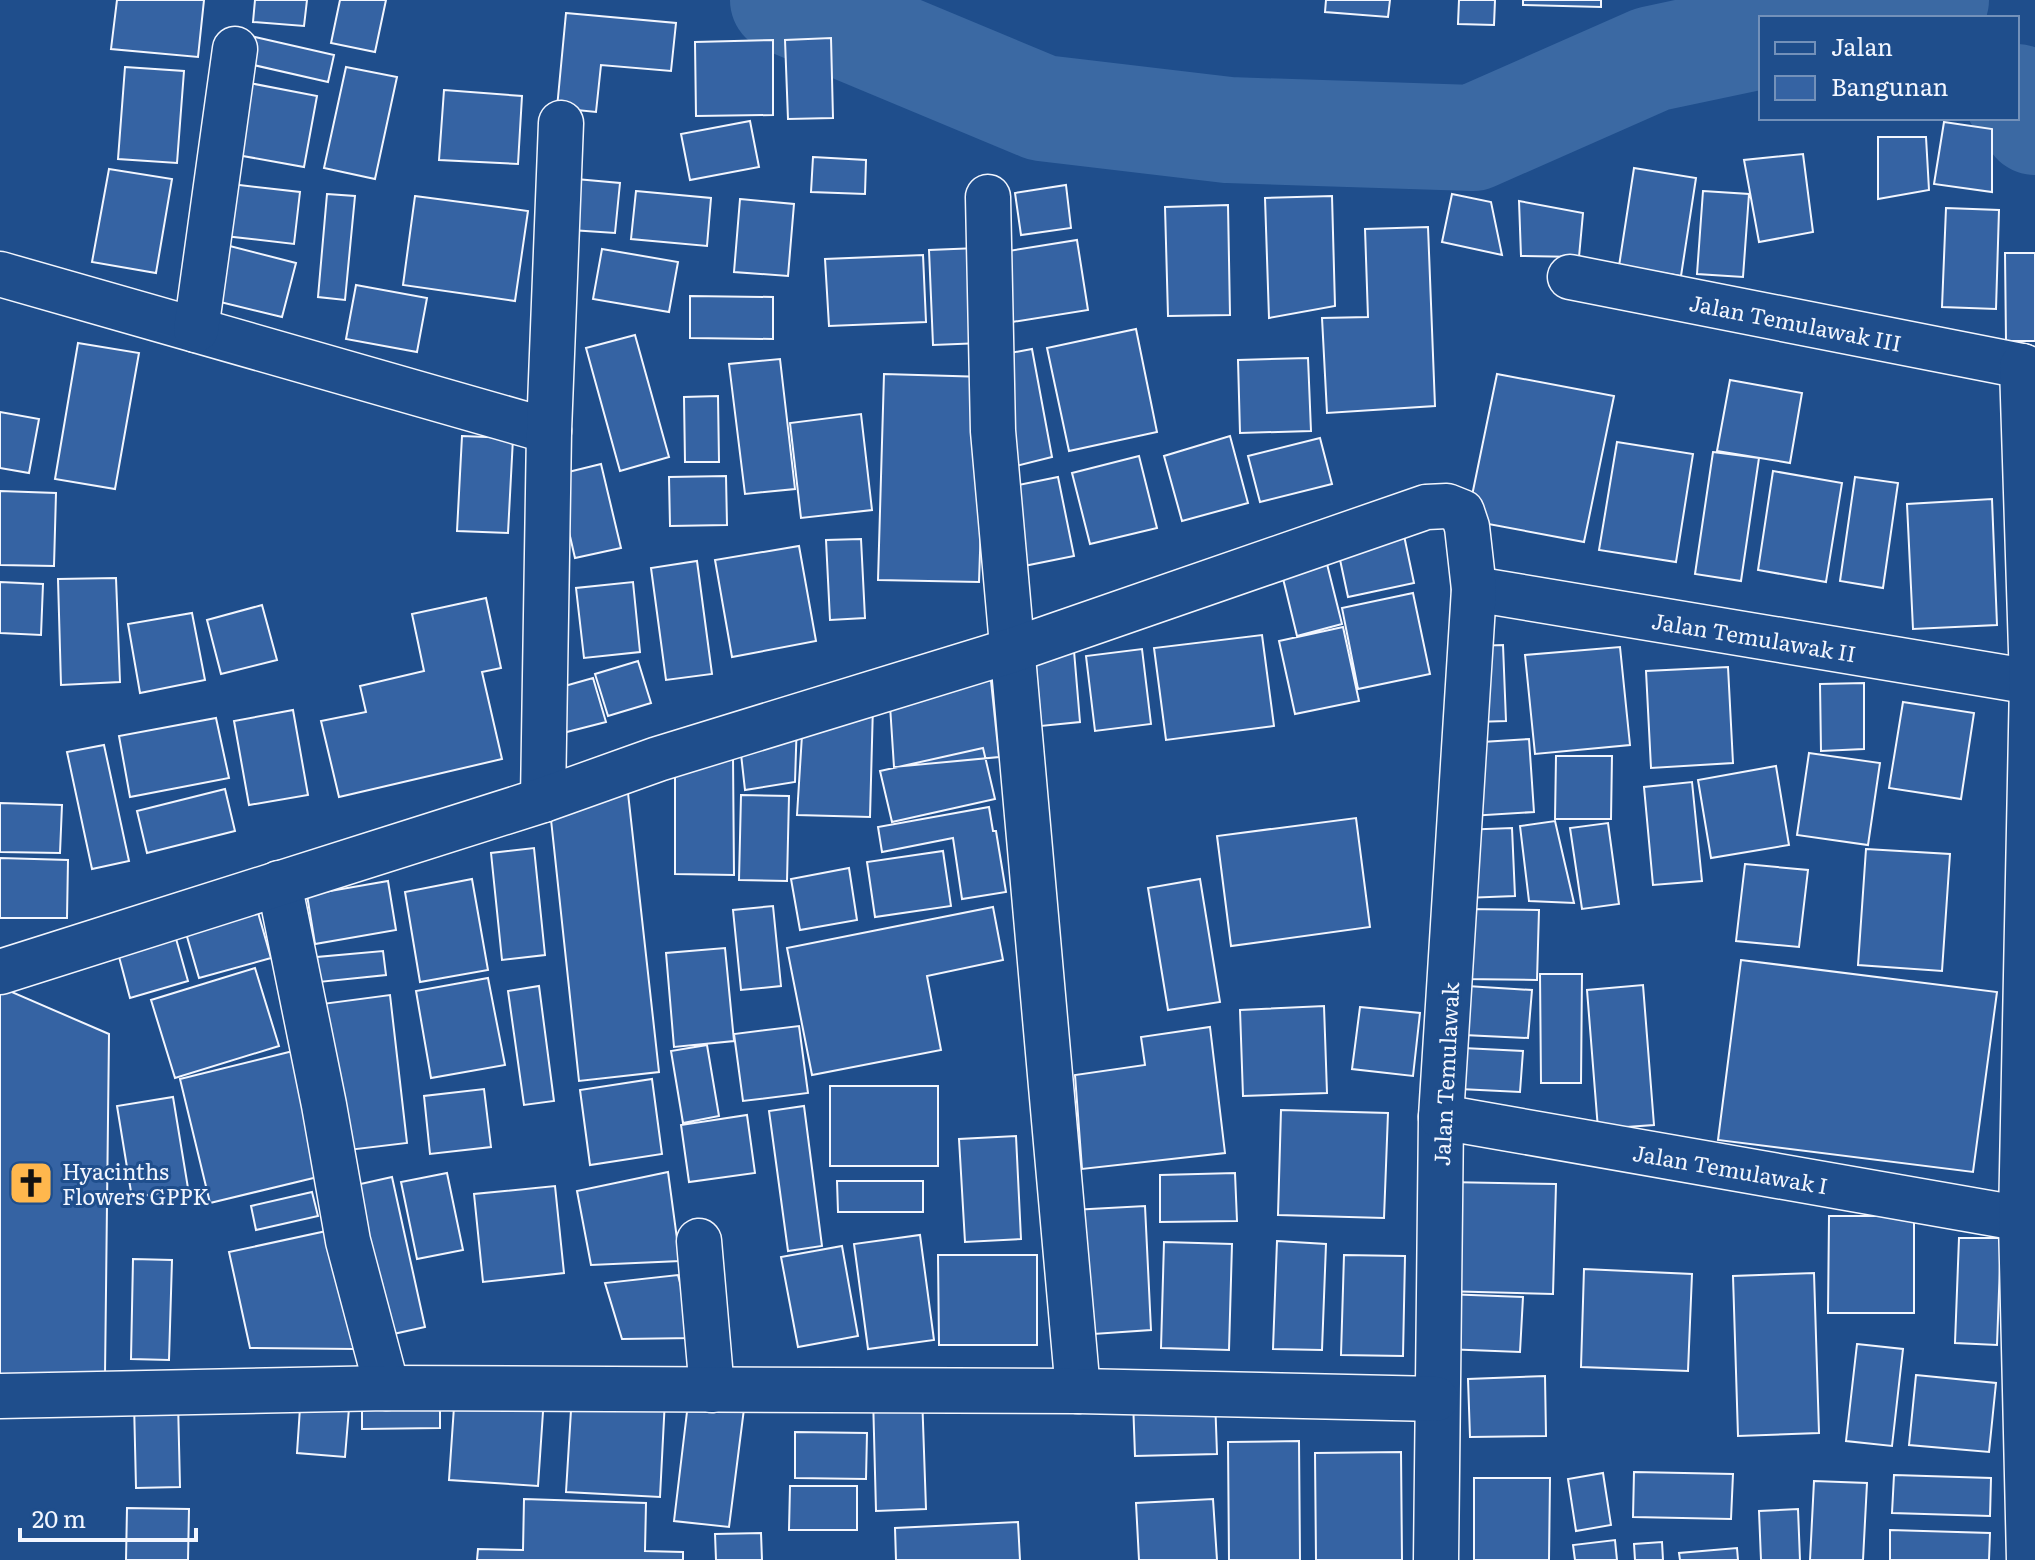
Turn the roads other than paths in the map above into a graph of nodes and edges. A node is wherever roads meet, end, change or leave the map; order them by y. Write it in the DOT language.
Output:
graph roads {
  1 [pos="235,49"];
  2 [pos="561,123"];
  3 [pos="988,197"];
  4 [pos="0,274"];
  5 [pos="1570,277"];
  6 [pos="196,330"];
  7 [pos="2029,368"];
  8 [pos="549,431"];
  9 [pos="1474,589"];
  10 [pos="1013,650"];
  11 [pos="2032,682"];
  12 [pos="543,800"];
  13 [pos="279,883"];
  14 [pos="0,972"];
  15 [pos="1441,1117"];
  16 [pos="2028,1221"];
  17 [pos="699,1241"];
  18 [pos="387,1388"];
  19 [pos="712,1390"];
  20 [pos="1078,1391"];
  21 [pos="0,1396"];
  22 [pos="1436,1399"];
  23 [pos="1436,1560"];
  24 [pos="2029,1560"];
  1 -- 6 [label="street"];
  2 -- 8 [label="street"];
  3 -- 10 [label="street"];
  4 -- 6 [label="street"];
  5 -- 7 [label="street, Jalan Temulawak III"];
  6 -- 8 [label="street"];
  7 -- 11 [label="street"];
  8 -- 12 [label="street"];
  9 -- 10 [label="street, Jalan Temulawak"];
  9 -- 11 [label="street, Jalan Temulawak II"];
  9 -- 15 [label="street, Jalan Temulawak"];
  10 -- 12 [label="street"];
  10 -- 20 [label="street"];
  11 -- 16 [label="street"];
  12 -- 13 [label="street"];
  13 -- 14 [label="street"];
  13 -- 18 [label="street"];
  15 -- 16 [label="street, Jalan Temulawak I"];
  15 -- 22 [label="street, Jalan Temulawak"];
  16 -- 24 [label="street"];
  17 -- 19 [label="street"];
  18 -- 19 [label="street"];
  18 -- 21 [label="street"];
  19 -- 20 [label="street"];
  20 -- 22 [label="street"];
  22 -- 23 [label="street, Jalan Temulawak"];
}
